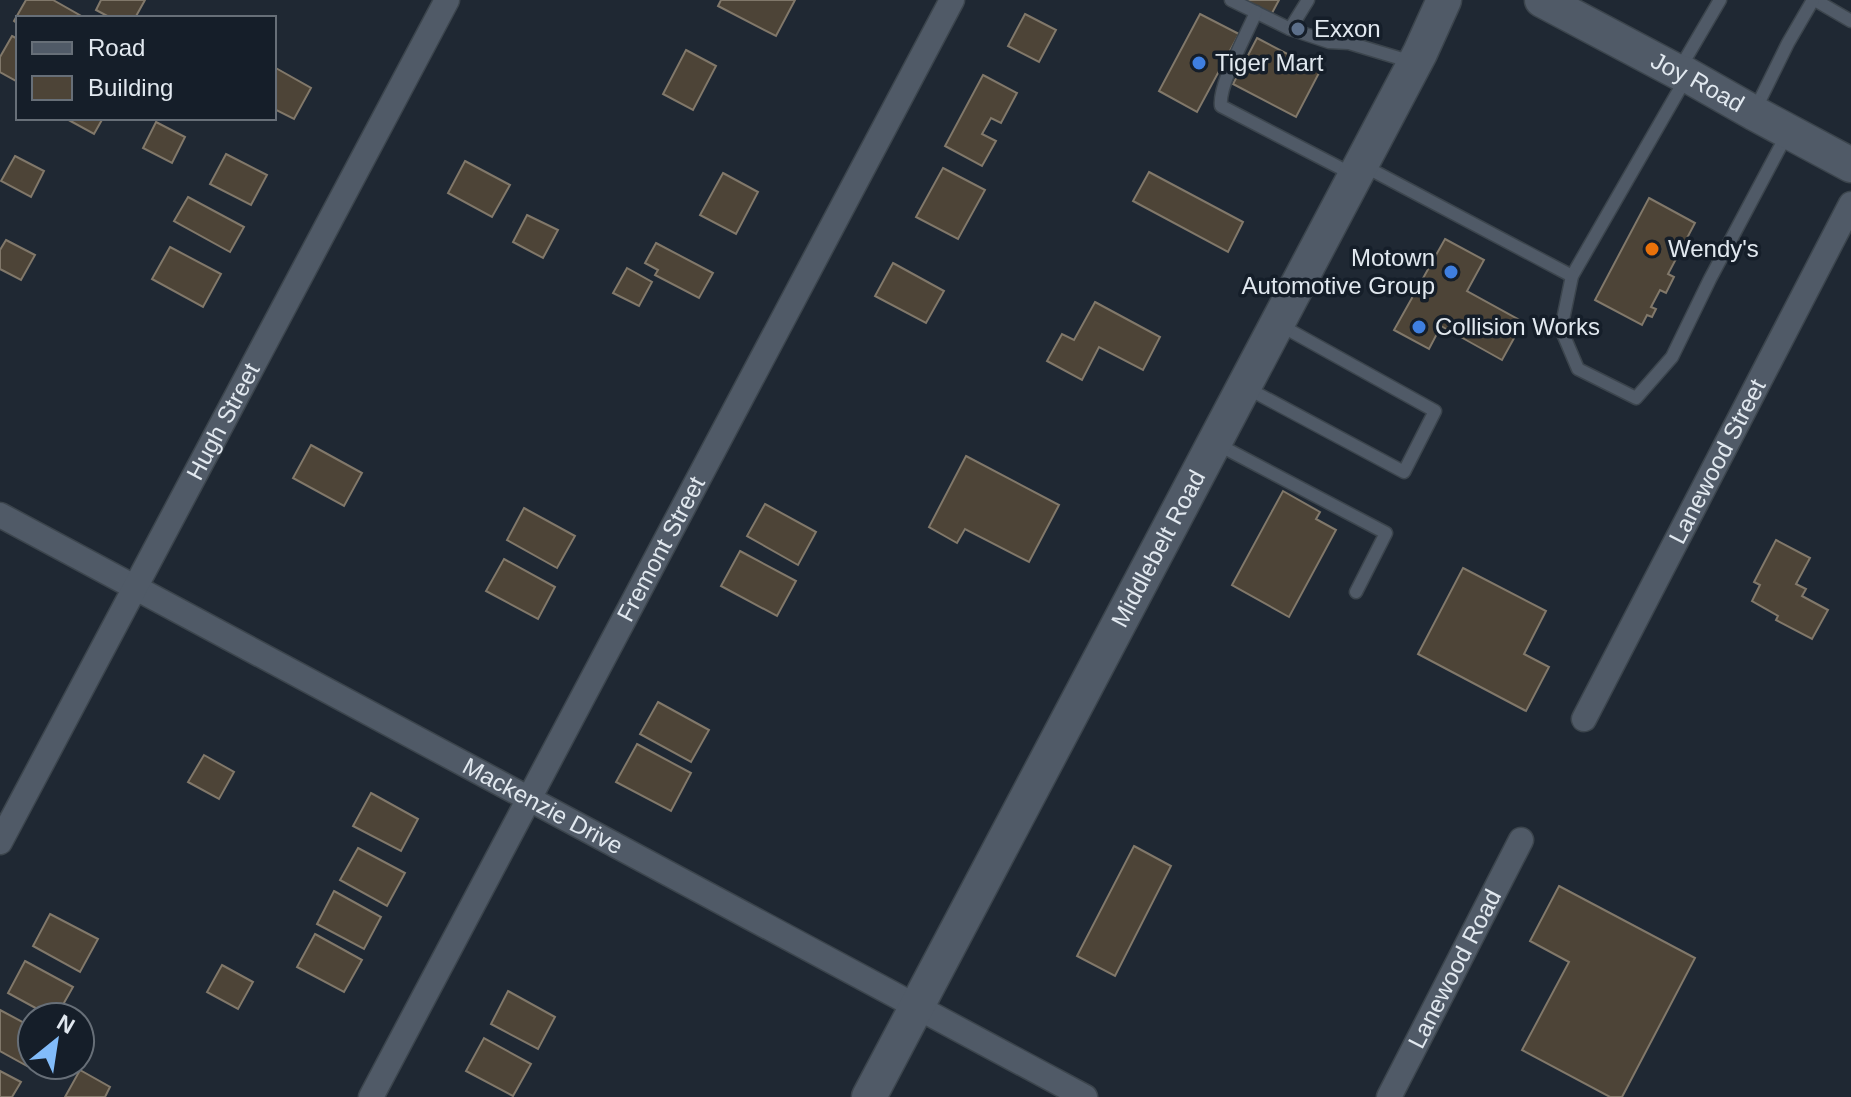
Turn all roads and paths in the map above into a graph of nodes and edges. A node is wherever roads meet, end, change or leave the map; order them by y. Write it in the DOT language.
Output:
graph roads {
  1 [pos="447,0"];
  2 [pos="952,0"];
  3 [pos="1231,0"];
  4 [pos="1308,0"];
  5 [pos="1444,0"];
  6 [pos="1542,0"];
  7 [pos="1720,0"];
  8 [pos="1814,0"];
  9 [pos="1256,12"];
  10 [pos="1851,21"];
  11 [pos="1290,29"];
  12 [pos="1415,63"];
  13 [pos="1683,74"];
  14 [pos="1754,113"];
  15 [pos="1789,131"];
  16 [pos="1851,165"];
  17 [pos="1358,170"];
  18 [pos="1851,204"];
  19 [pos="1572,276"];
  20 [pos="1277,324"];
  21 [pos="1244,386"];
  22 [pos="1215,442"];
  23 [pos="0,515"];
  24 [pos="134,587"];
  25 [pos="1356,592"];
  26 [pos="1584,719"];
  27 [pos="529,799"];
  28 [pos="1521,840"];
  29 [pos="0,842"];
  30 [pos="916,1008"];
  31 [pos="371,1097"];
  32 [pos="869,1097"];
  33 [pos="1085,1097"];
  34 [pos="1389,1097"];
  1 -- 24 [label="street, Hugh Street"];
  2 -- 27 [label="street, Fremont Street"];
  3 -- 9 [label="lane"];
  4 -- 11 [label="lane"];
  5 -- 12 [label="main road, Middlebelt Road"];
  6 -- 13 [label="main road, Joy Road"];
  7 -- 13 [label="lane"];
  8 -- 10 [label="lane"];
  8 -- 14 [label="lane"];
  9 -- 11 [label="lane"];
  9 -- 17 [label="lane"];
  11 -- 12 [label="lane"];
  12 -- 17 [label="main road, Middlebelt Road"];
  13 -- 14 [label="main road, Joy Road"];
  13 -- 19 [label="lane"];
  14 -- 15 [label="main road, Joy Road"];
  15 -- 16 [label="main road, Joy Road"];
  15 -- 19 [label="lane"];
  17 -- 19 [label="lane"];
  17 -- 20 [label="main road, Middlebelt Road"];
  18 -- 26 [label="street, Lanewood Street"];
  20 -- 21 [label="main road, Middlebelt Road"];
  20 -- 21 [label="lane"];
  21 -- 22 [label="main road, Middlebelt Road"];
  22 -- 25 [label="lane"];
  22 -- 30 [label="main road, Middlebelt Road"];
  23 -- 24 [label="street, Mackenzie Drive"];
  24 -- 27 [label="street, Mackenzie Drive"];
  24 -- 29 [label="street, Hugh Street"];
  27 -- 30 [label="street, Mackenzie Drive"];
  27 -- 31 [label="street, Fremont Street"];
  28 -- 34 [label="street, Lanewood Road"];
  30 -- 32 [label="main road, Middlebelt Road"];
  30 -- 33 [label="street, Mackenzie Drive"];
}
